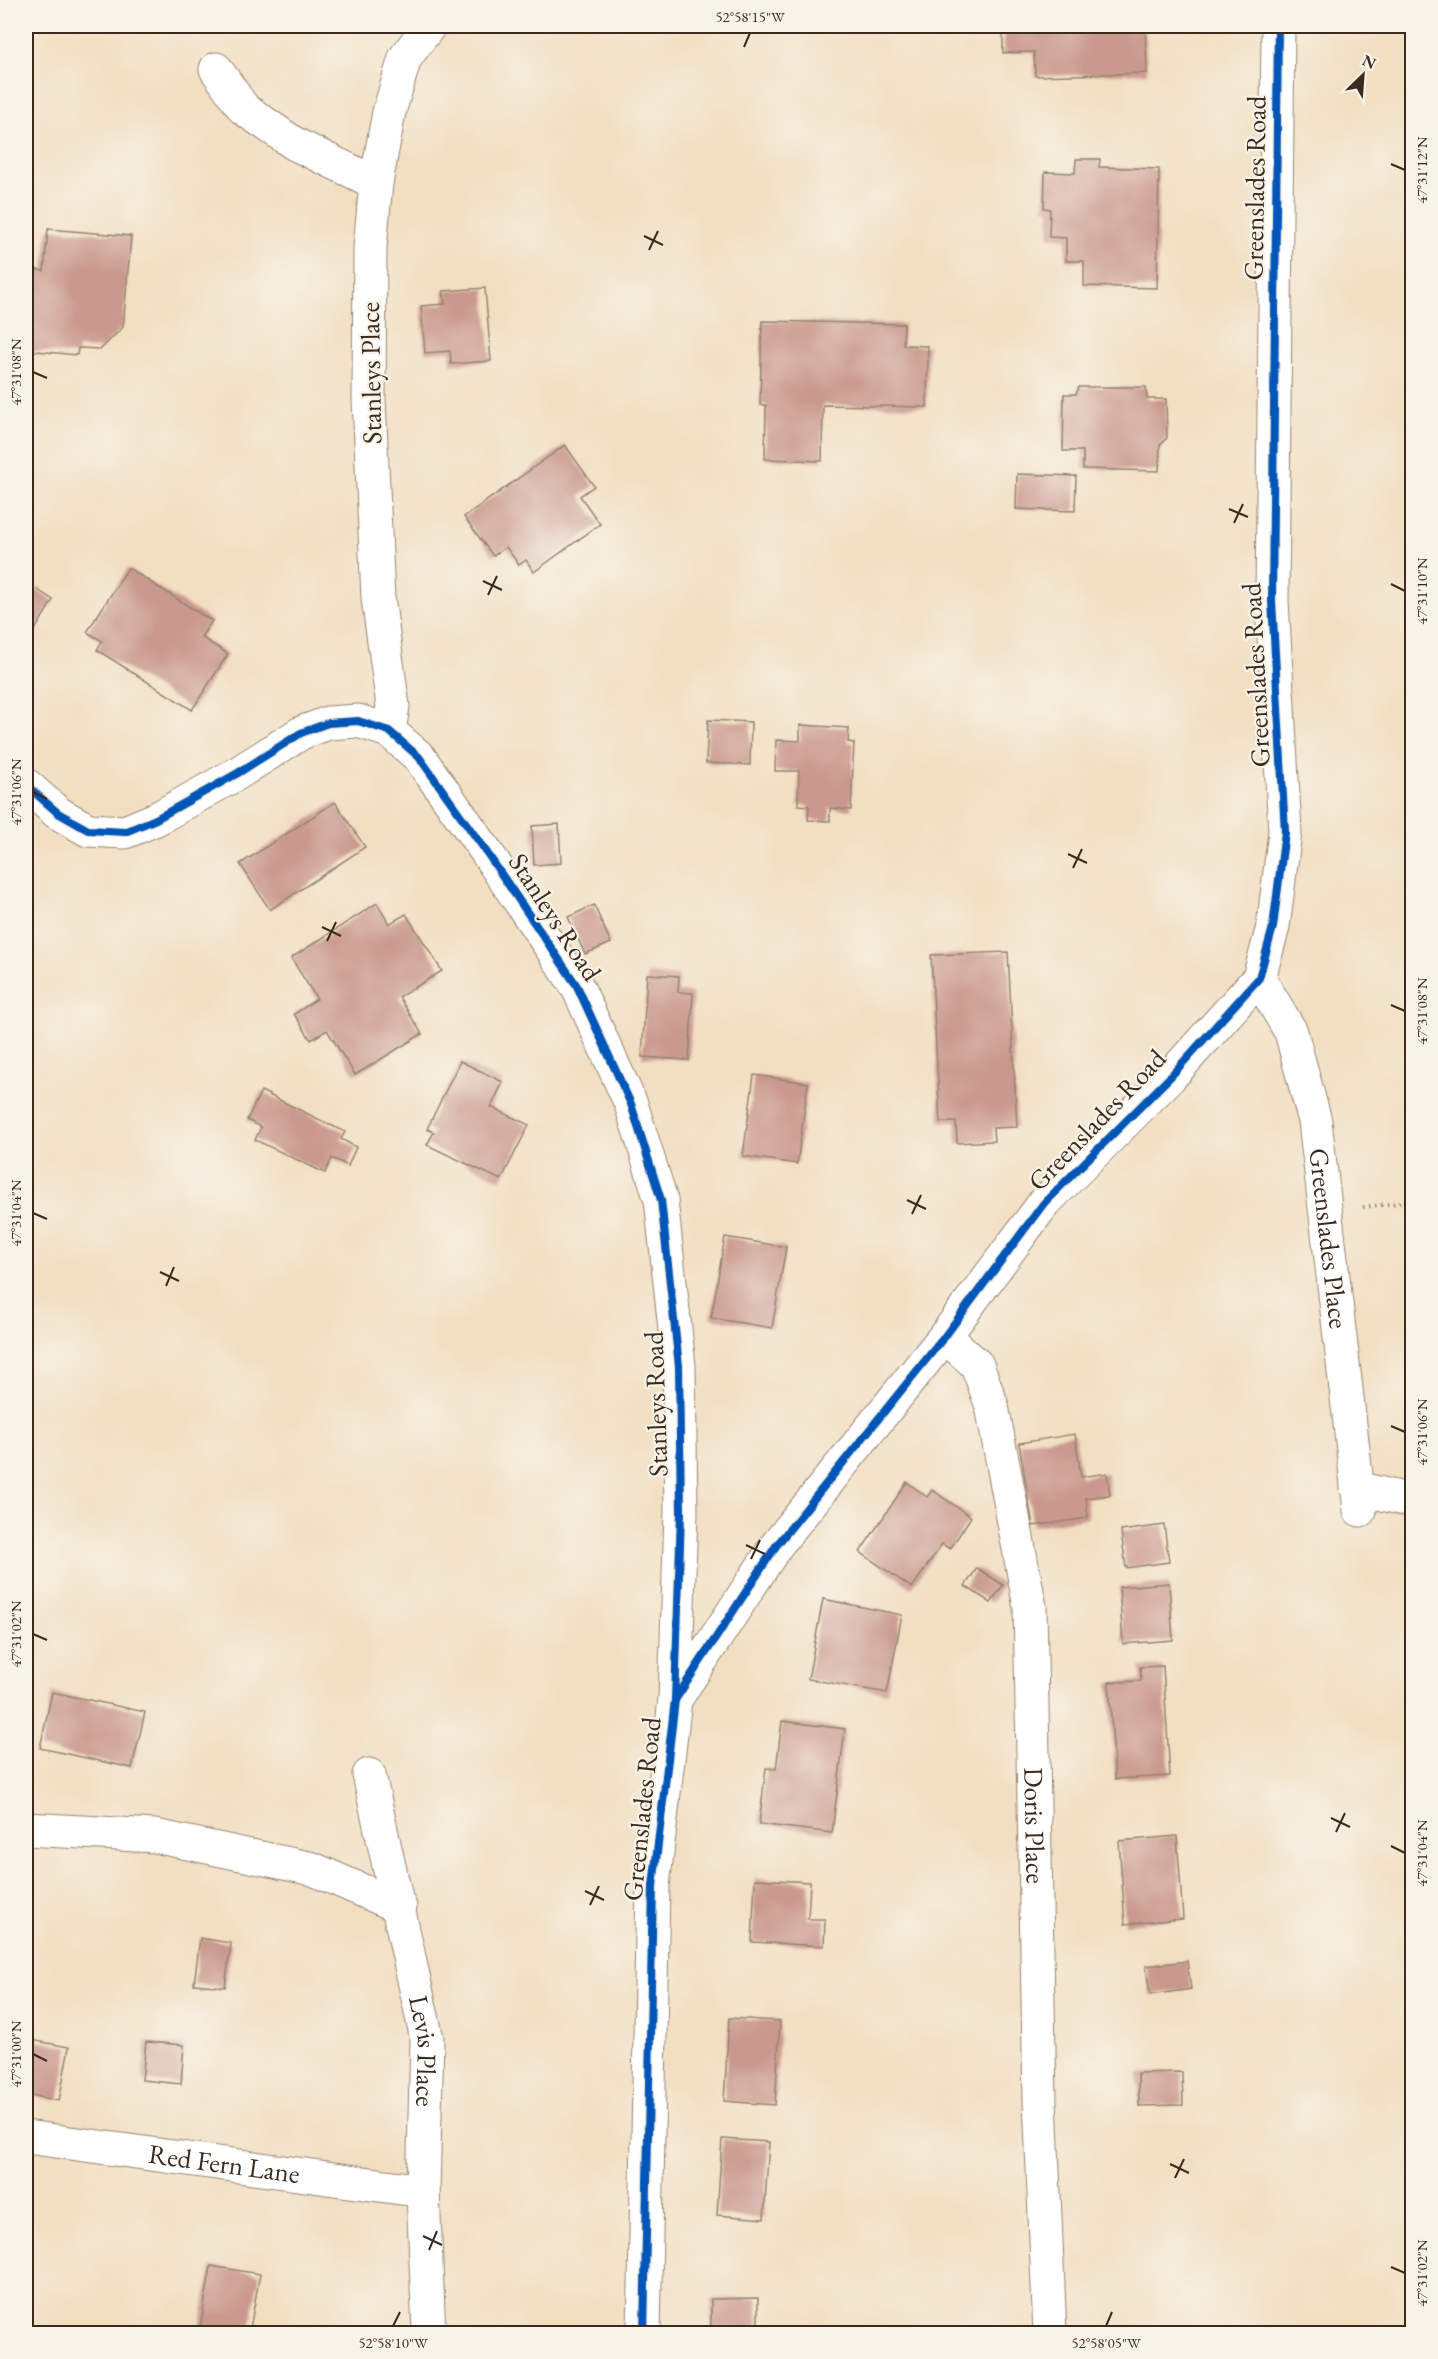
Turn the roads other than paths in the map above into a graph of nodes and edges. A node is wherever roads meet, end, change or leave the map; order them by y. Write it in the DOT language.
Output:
graph roads {
  1 [pos="429,26"];
  2 [pos="1278,26"];
  3 [pos="216,69"];
  4 [pos="376,183"];
  5 [pos="389,731"];
  6 [pos="26,784"];
  7 [pos="1259,978"];
  8 [pos="945,1336"];
  9 [pos="1413,1501"];
  10 [pos="675,1700"];
  11 [pos="369,1774"];
  12 [pos="26,1829"];
  13 [pos="400,1907"];
  14 [pos="26,2137"];
  15 [pos="423,2191"];
  16 [pos="429,2334"];
  17 [pos="645,2334"];
  18 [pos="1050,2334"];
  1 -- 4 [label="street, Stanleys Place"];
  2 -- 7 [label="street, Greenslades Road"];
  3 -- 4 [label="street"];
  4 -- 5 [label="street, Stanleys Place"];
  5 -- 6 [label="street, Stanleys Road"];
  5 -- 10 [label="street, Stanleys Road"];
  7 -- 8 [label="street, Greenslades Road"];
  7 -- 9 [label="street, Greenslades Place"];
  8 -- 10 [label="street, Greenslades Road"];
  8 -- 18 [label="street, Doris Place"];
  10 -- 17 [label="street, Greenslades Road"];
  11 -- 13 [label="street, Levis Place"];
  12 -- 13 [label="street"];
  13 -- 15 [label="street, Levis Place"];
  14 -- 15 [label="street, Red Fern Lane"];
  15 -- 16 [label="street, Levis Place"];
}
